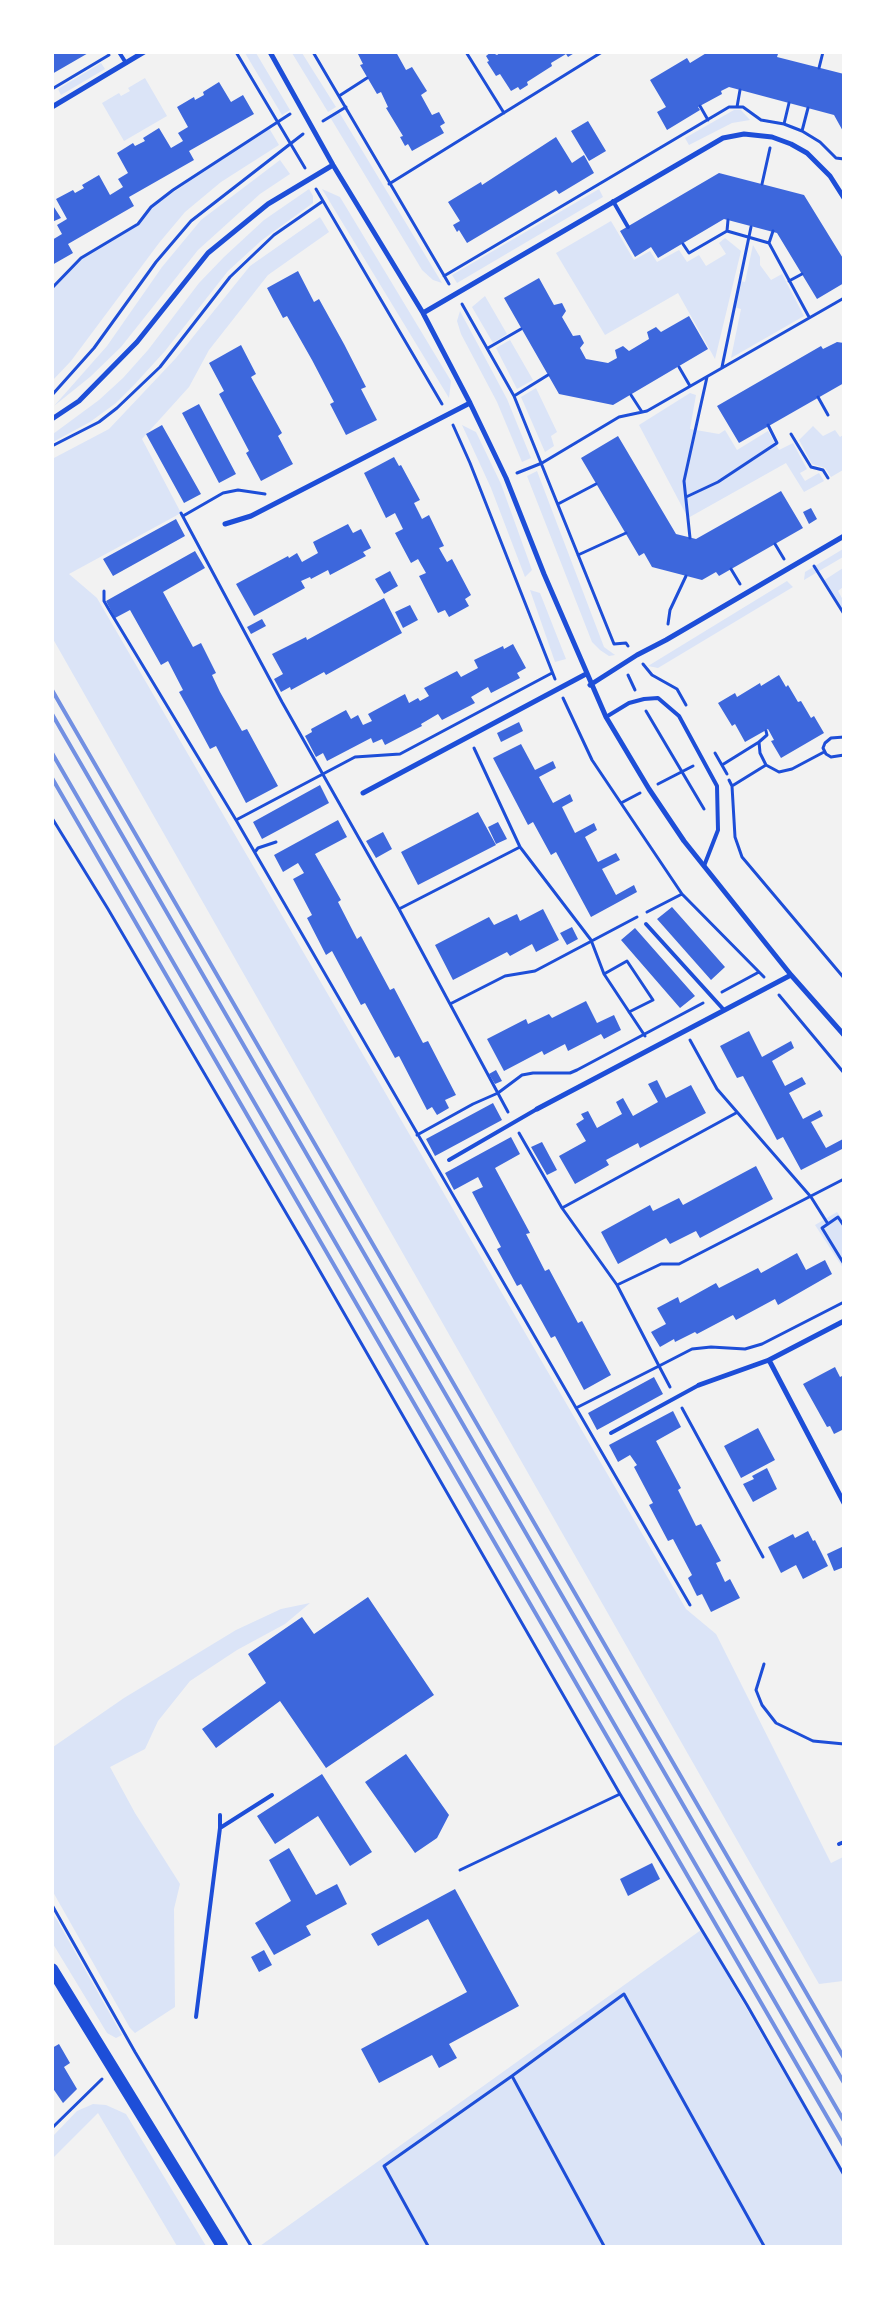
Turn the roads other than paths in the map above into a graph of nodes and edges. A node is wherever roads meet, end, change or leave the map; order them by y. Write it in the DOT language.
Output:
graph roads {
  1 [pos="119,52"];
  2 [pos="144,52"];
  3 [pos="270,52"];
  4 [pos="126,63"];
  5 [pos="52,107"];
  6 [pos="333,165"];
  7 [pos="844,198"];
  8 [pos="613,201"];
  9 [pos="628,227"];
  10 [pos="423,313"];
  11 [pos="470,403"];
  12 [pos="52,419"];
  13 [pos="225,524"];
  14 [pos="844,536"];
  15 [pos="586,674"];
  16 [pos="590,684"];
  17 [pos="606,716"];
  18 [pos="363,793"];
  19 [pos="704,866"];
  20 [pos="646,924"];
  21 [pos="791,975"];
  22 [pos="724,1010"];
  23 [pos="844,1035"];
  24 [pos="537,1109"];
  25 [pos="449,1160"];
  26 [pos="844,1320"];
  27 [pos="769,1360"];
  28 [pos="699,1385"];
  29 [pos="611,1433"];
  30 [pos="844,1503"];
  31 [pos="272,1795"];
  32 [pos="220,1815"];
  33 [pos="220,1828"];
  34 [pos="844,1842"];
  35 [pos="838,1844"];
  36 [pos="52,1969"];
  37 [pos="196,2018"];
  38 [pos="222,2246"];
  1 -- 4 [label="lane"];
  2 -- 4 [label="street"];
  3 -- 6 [label="street"];
  4 -- 5 [label="street"];
  6 -- 10 [label="street"];
  6 -- 12 [label="street"];
  7 -- 8 [label="street"];
  8 -- 9 [label="lane"];
  8 -- 10 [label="street"];
  10 -- 11 [label="street"];
  11 -- 13 [label="street"];
  11 -- 15 [label="street"];
  14 -- 16 [label="street"];
  15 -- 16 [label="street"];
  15 -- 18 [label="street"];
  16 -- 17 [label="street"];
  17 -- 19 [label="street"];
  17 -- 19 [label="lane"];
  19 -- 21 [label="street"];
  20 -- 22 [label="lane"];
  21 -- 22 [label="street"];
  21 -- 23 [label="street"];
  22 -- 24 [label="street"];
  24 -- 25 [label="lane"];
  26 -- 27 [label="street"];
  27 -- 28 [label="street"];
  27 -- 30 [label="street"];
  28 -- 29 [label="lane"];
  31 -- 33 [label="lane"];
  32 -- 33 [label="lane"];
  33 -- 37 [label="lane"];
  34 -- 35 [label="lane"];
  36 -- 38 [label="main road"];
}
